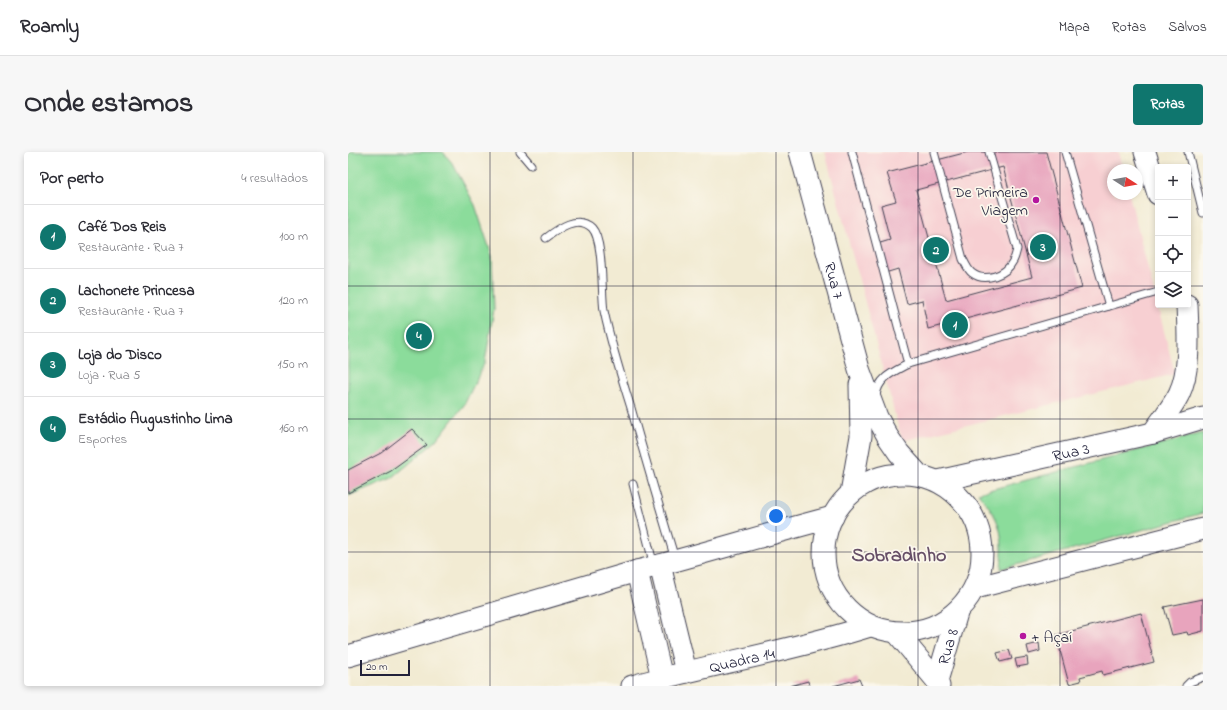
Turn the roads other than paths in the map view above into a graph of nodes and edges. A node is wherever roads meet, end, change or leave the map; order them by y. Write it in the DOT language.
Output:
graph roads {
  1 [pos="520,152"];
  2 [pos="800,152"];
  3 [pos="852,152"];
  4 [pos="934,152"];
  5 [pos="989,152"];
  6 [pos="1065,152"];
  7 [pos="1145,152"];
  8 [pos="1188,152"];
  9 [pos="530,165"];
  10 [pos="1155,184"];
  11 [pos="1203,213"];
  12 [pos="546,238"];
  13 [pos="1155,293"];
  14 [pos="1109,306"];
  15 [pos="1191,307"];
  16 [pos="1187,308"];
  17 [pos="1203,331"];
  18 [pos="908,364"];
  19 [pos="860,369"];
  20 [pos="874,408"];
  21 [pos="1203,418"];
  22 [pos="1153,433"];
  23 [pos="928,478"];
  24 [pos="633,484"];
  25 [pos="851,493"];
  26 [pos="833,517"];
  27 [pos="1203,529"];
  28 [pos="657,566"];
  29 [pos="975,588"];
  30 [pos="957,613"];
  31 [pos="870,626"];
  32 [pos="897,633"];
  33 [pos="348,656"];
  34 [pos="686,672"];
  35 [pos="1203,677"];
  36 [pos="662,678"];
  37 [pos="938,683"];
  38 [pos="632,686"];
  39 [pos="1186,686"];
  1 -- 9 [label="lane"];
  2 -- 19 [label="main road, Rua 7"];
  3 -- 18 [label="lane"];
  4 -- 5 [label="lane"];
  6 -- 14 [label="lane"];
  7 -- 10 [label="main road"];
  8 -- 11 [label="lane"];
  12 -- 28 [label="lane"];
  13 -- 14 [label="lane"];
  14 -- 18 [label="lane"];
  15 -- 17 [label="main road"];
  16 -- 22 [label="main road"];
  18 -- 20 [label="lane"];
  19 -- 20 [label="main road, Rua 7"];
  19 -- 25 [label="main road"];
  20 -- 23 [label="main road, Rua 7"];
  21 -- 22 [label="main road, Rua 3"];
  22 -- 23 [label="main road, Rua 3"];
  23 -- 25 [label="main road, Rua 3"];
  23 -- 29 [label="main road, Rua 7"];
  24 -- 28 [label="lane"];
  25 -- 26 [label="main road"];
  26 -- 28 [label="main road"];
  26 -- 31 [label="main road"];
  27 -- 29 [label="main road"];
  28 -- 33 [label="main road"];
  28 -- 34 [label="main road"];
  28 -- 36 [label="main road"];
  29 -- 30 [label="main road, Rua 7"];
  30 -- 32 [label="main road"];
  30 -- 37 [label="main road, Rua 8"];
  31 -- 32 [label="main road"];
  31 -- 34 [label="main road, Quadra 14"];
  32 -- 37 [label="main road, Rua 8"];
  34 -- 36 [label="main road, Quadra 14"];
  35 -- 39 [label="lane"];
  36 -- 38 [label="main road, Quadra 14"];
}
